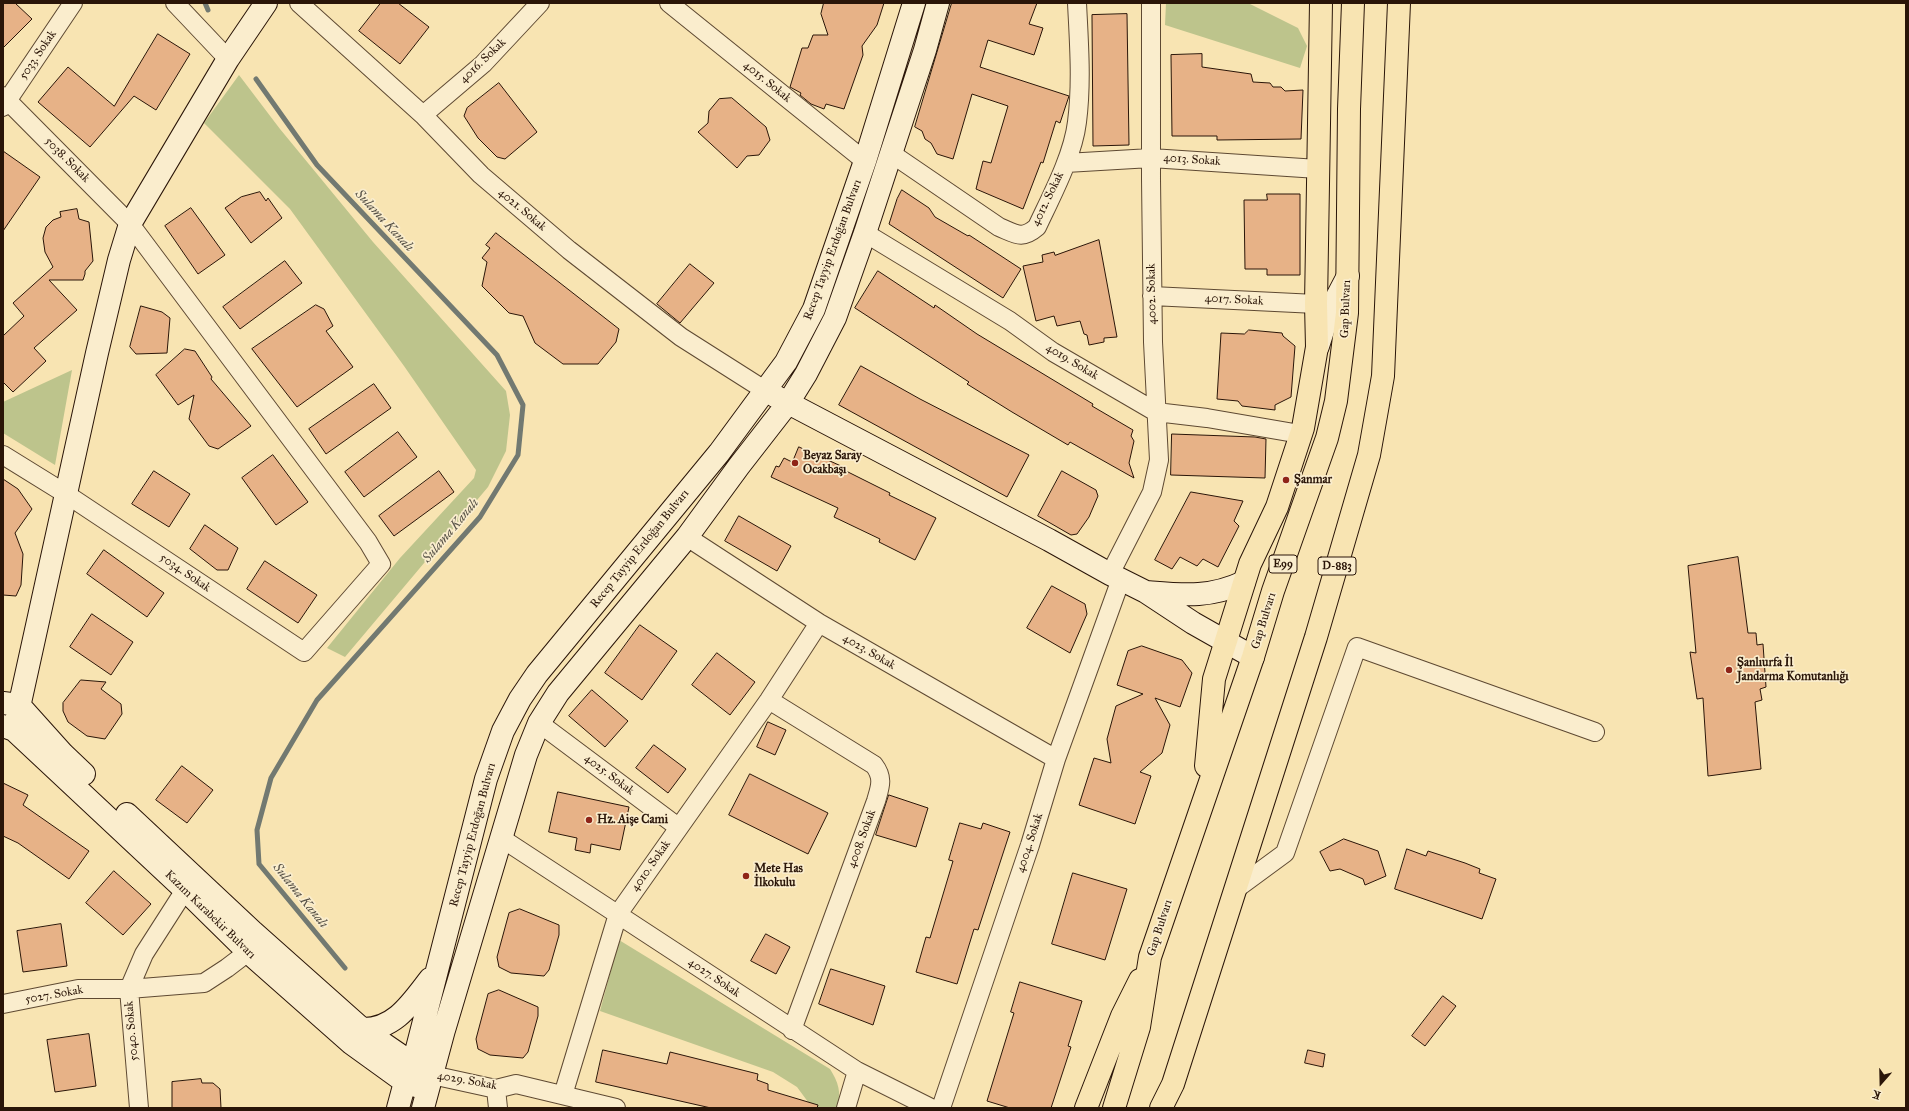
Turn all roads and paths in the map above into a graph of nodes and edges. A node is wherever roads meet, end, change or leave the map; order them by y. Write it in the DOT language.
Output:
graph roads {
  1 [pos="73,3"];
  2 [pos="175,3"];
  3 [pos="266,3"];
  4 [pos="299,3"];
  5 [pos="540,3"];
  6 [pos="669,3"];
  7 [pos="914,3"];
  8 [pos="938,3"];
  9 [pos="1077,3"];
  10 [pos="1151,3"];
  11 [pos="1321,3"];
  12 [pos="1353,3"];
  13 [pos="1399,3"];
  14 [pos="228,59"];
  15 [pos="5,101"];
  16 [pos="423,115"];
  17 [pos="892,154"];
  18 [pos="1151,158"];
  19 [pos="865,161"];
  20 [pos="1066,163"];
  21 [pos="1318,169"];
  22 [pos="130,224"];
  23 [pos="865,233"];
  24 [pos="1348,276"];
  25 [pos="1152,296"];
  26 [pos="1316,304"];
  27 [pos="1317,347"];
  28 [pos="766,391"];
  29 [pos="788,403"];
  30 [pos="1156,412"];
  31 [pos="1300,434"];
  32 [pos="3,455"];
  33 [pos="66,494"];
  34 [pos="687,537"];
  35 [pos="1115,577"];
  36 [pos="1244,582"];
  37 [pos="1146,592"];
  38 [pos="819,623"];
  39 [pos="1226,642"];
  40 [pos="304,652"];
  41 [pos="1253,656"];
  42 [pos="769,700"];
  43 [pos="11,704"];
  44 [pos="539,723"];
  45 [pos="8,728"];
  46 [pos="1595,732"];
  47 [pos="1056,759"];
  48 [pos="1203,800"];
  49 [pos="678,827"];
  50 [pos="501,838"];
  51 [pos="188,882"];
  52 [pos="1236,889"];
  53 [pos="618,914"];
  54 [pos="248,952"];
  55 [pos="1150,957"];
  56 [pos="436,970"];
  57 [pos="129,989"];
  58 [pos="3,1004"];
  59 [pos="362,1029"];
  60 [pos="792,1030"];
  61 [pos="857,1071"];
  62 [pos="409,1073"];
  63 [pos="1173,1084"];
  64 [pos="496,1089"];
  65 [pos="428,1091"];
  66 [pos="563,1095"];
  67 [pos="139,1108"];
  68 [pos="398,1108"];
  69 [pos="498,1108"];
  70 [pos="616,1108"];
  71 [pos="846,1108"];
  72 [pos="931,1108"];
  73 [pos="941,1108"];
  74 [pos="1086,1108"];
  75 [pos="1114,1108"];
  76 [pos="1161,1108"];
  77 [pos="1169,1108"];
  1 -- 15 [label="street, 5033. Sokak"];
  2 -- 14 [label="street"];
  3 -- 14 [label="main road"];
  4 -- 16 [label="street, 4021. Sokak"];
  5 -- 16 [label="street, 4016. Sokak"];
  6 -- 19 [label="street, 4015. Sokak"];
  7 -- 19 [label="main road, Recep Tayyip Erdoğan Bulvarı"];
  8 -- 17 [label="main road, Recep Tayyip Erdoğan Bulvarı"];
  9 -- 20 [label="street, 4012. Sokak"];
  10 -- 18 [label="street, 4002. Sokak"];
  11 -- 21 [label="highway"];
  12 -- 24 [label="highway, Gap Bulvarı / E99"];
  13 -- 52 [label="highway, D-883"];
  14 -- 22 [label="main road"];
  15 -- 22 [label="street, 5038. Sokak"];
  16 -- 28 [label="street, 4021. Sokak"];
  17 -- 20 [label="street, 4012. Sokak"];
  17 -- 23 [label="main road, Recep Tayyip Erdoğan Bulvarı"];
  18 -- 20 [label="street, 4013. Sokak"];
  18 -- 21 [label="street, 4013. Sokak"];
  18 -- 25 [label="street, 4002. Sokak"];
  19 -- 28 [label="main road, Recep Tayyip Erdoğan Bulvarı"];
  21 -- 26 [label="highway"];
  22 -- 33 [label="main road"];
  22 -- 40 [label="street, 5038. Sokak"];
  23 -- 29 [label="main road, Recep Tayyip Erdoğan Bulvarı"];
  23 -- 30 [label="street, 4019. Sokak"];
  24 -- 27 [label="main road"];
  24 -- 41 [label="highway, Gap Bulvarı / E99"];
  25 -- 26 [label="street, 4017. Sokak"];
  25 -- 30 [label="street, 4002. Sokak"];
  26 -- 27 [label="highway"];
  27 -- 31 [label="highway"];
  28 -- 29 [label="main road"];
  28 -- 56 [label="main road, Recep Tayyip Erdoğan Bulvarı"];
  29 -- 34 [label="main road, Recep Tayyip Erdoğan Bulvarı"];
  29 -- 35 [label="main road"];
  30 -- 31 [label="street, 4019. Sokak"];
  30 -- 35 [label="street, 4002. Sokak"];
  31 -- 36 [label="highway"];
  32 -- 33 [label="street, 5034. Sokak"];
  33 -- 40 [label="street, 5034. Sokak"];
  33 -- 43 [label="main road"];
  34 -- 38 [label="street, 4023. Sokak"];
  34 -- 44 [label="main road, Recep Tayyip Erdoğan Bulvarı"];
  35 -- 37 [label="main road"];
  35 -- 47 [label="street, 4004. Sokak"];
  36 -- 37 [label="main road"];
  36 -- 39 [label="highway"];
  37 -- 39 [label="main road"];
  38 -- 42 [label="street, 4010. Sokak"];
  38 -- 47 [label="street, 4023. Sokak"];
  39 -- 41 [label="main road"];
  39 -- 48 [label="highway"];
  41 -- 48 [label="highway, Gap Bulvarı / E99"];
  42 -- 49 [label="street, 4010. Sokak"];
  42 -- 60 [label="street, 4008. Sokak"];
  43 -- 45 [label="main road"];
  43 -- 51 [label="main road, Kazım Karabekir Bulvarı"];
  44 -- 49 [label="street, 4025. Sokak"];
  44 -- 50 [label="main road, Recep Tayyip Erdoğan Bulvarı"];
  45 -- 51 [label="main road, Kazım Karabekir Bulvarı"];
  46 -- 52 [label="street"];
  47 -- 73 [label="street, 4004. Sokak"];
  48 -- 55 [label="highway, Gap Bulvarı / E99"];
  49 -- 53 [label="street, 4010. Sokak"];
  50 -- 53 [label="street, 4027. Sokak"];
  50 -- 65 [label="main road, Recep Tayyip Erdoğan Bulvarı"];
  51 -- 54 [label="main road, Kazım Karabekir Bulvarı"];
  51 -- 57 [label="street, 5040. Sokak"];
  51 -- 59 [label="main road, Kazım Karabekir Bulvarı"];
  52 -- 63 [label="highway, D-883"];
  53 -- 60 [label="street, 4027. Sokak"];
  53 -- 66 [label="street, 4010. Sokak"];
  54 -- 57 [label="street, 5027. Sokak"];
  54 -- 62 [label="main road, Kazım Karabekir Bulvarı"];
  55 -- 74 [label="highway"];
  55 -- 75 [label="highway, Gap Bulvarı / E99"];
  56 -- 59 [label="main road"];
  56 -- 62 [label="main road, Recep Tayyip Erdoğan Bulvarı"];
  57 -- 58 [label="street, 5027. Sokak"];
  57 -- 67 [label="street, 5040. Sokak"];
  59 -- 62 [label="main road, Kazım Karabekir Bulvarı"];
  60 -- 61 [label="street, 4027. Sokak"];
  61 -- 71 [label="street"];
  61 -- 72 [label="street, 4027. Sokak"];
  62 -- 65 [label="main road, Kazım Karabekir Bulvarı"];
  62 -- 68 [label="main road, Recep Tayyip Erdoğan Bulvarı"];
  63 -- 76 [label="highway, D-883"];
  63 -- 77 [label="highway"];
  64 -- 65 [label="street, 4029. Sokak"];
  64 -- 66 [label="street, 4029. Sokak"];
  64 -- 69 [label="street"];
  66 -- 70 [label="street, 4029. Sokak"];
}
